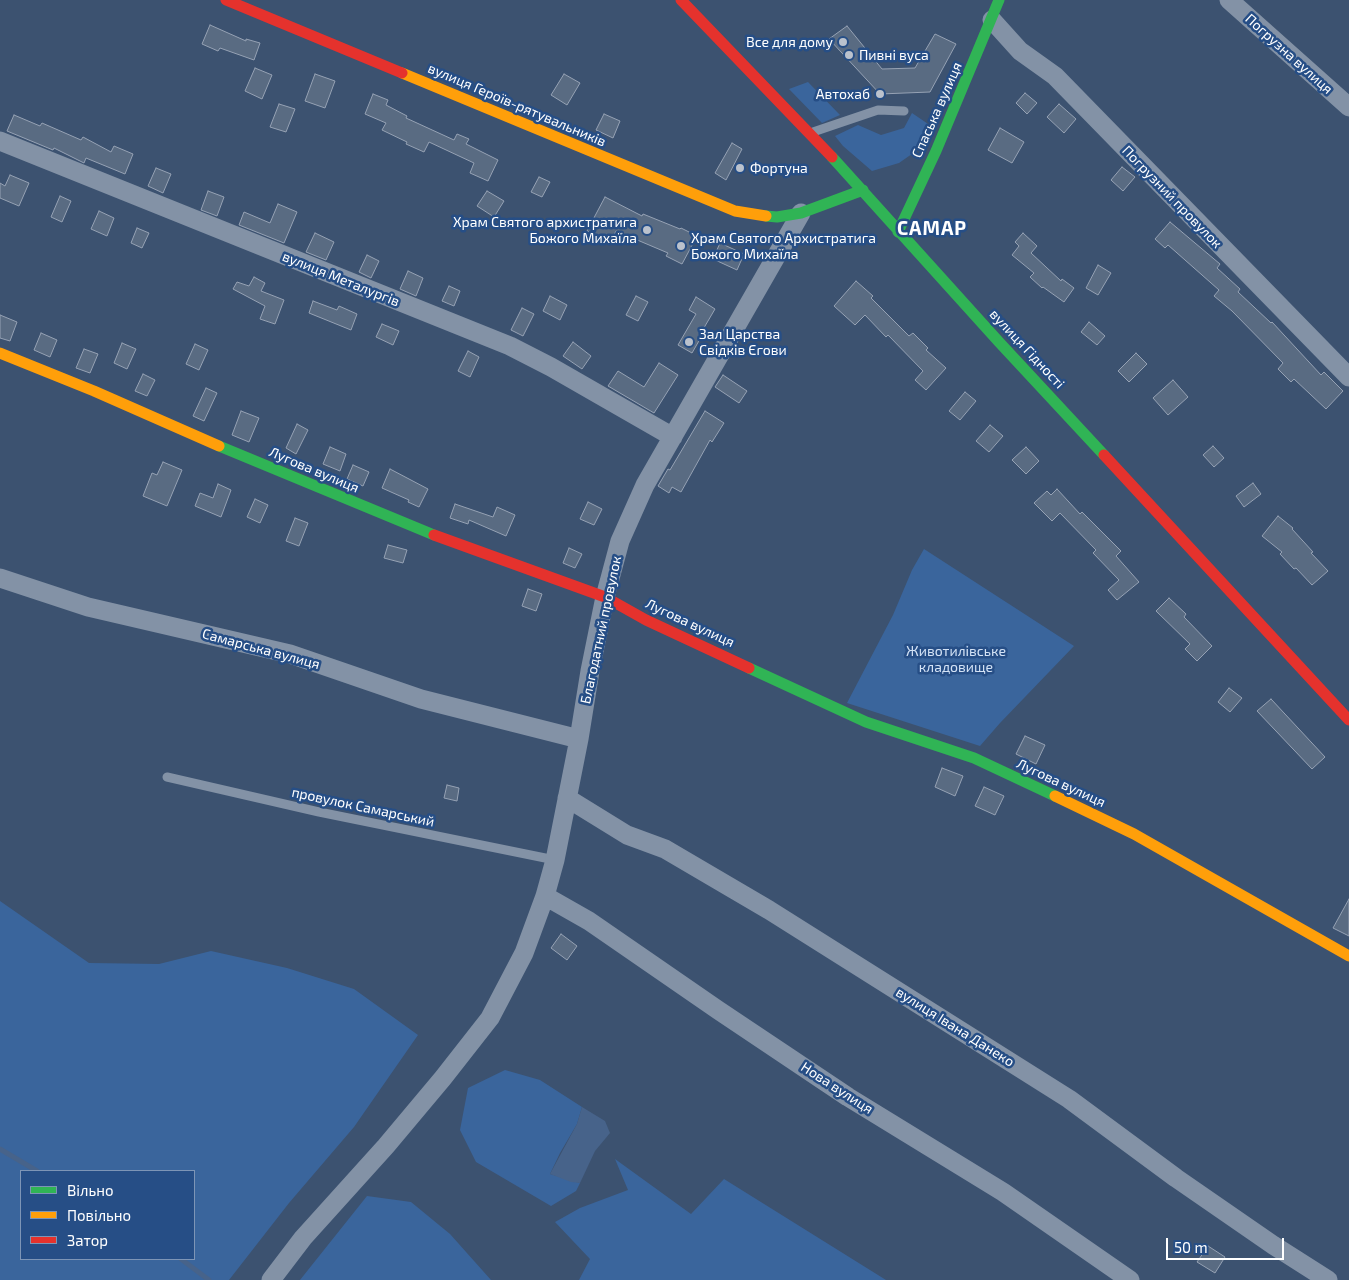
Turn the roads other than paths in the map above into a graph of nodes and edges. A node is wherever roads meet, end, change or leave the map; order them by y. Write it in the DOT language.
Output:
graph roads {
  1 [pos="226,0"];
  2 [pos="682,0"];
  3 [pos="999,0"];
  4 [pos="1229,0"];
  5 [pos="992,20"];
  6 [pos="1349,107"];
  7 [pos="904,111"];
  8 [pos="811,133"];
  9 [pos="0,141"];
  10 [pos="863,190"];
  11 [pos="801,213"];
  12 [pos="898,232"];
  13 [pos="0,353"];
  14 [pos="1349,377"];
  15 [pos="673,437"];
  16 [pos="0,578"];
  17 [pos="605,597"];
  18 [pos="1349,720"];
  19 [pos="579,739"];
  20 [pos="167,777"];
  21 [pos="567,798"];
  22 [pos="555,860"];
  23 [pos="545,896"];
  24 [pos="1349,956"];
  25 [pos="271,1280"];
  26 [pos="1130,1280"];
  27 [pos="1328,1280"];
  1 -- 11 [label="street, вулиця Героїв-рятувальників"];
  2 -- 8 [label="street, вулиця Гідності"];
  3 -- 5 [label="street, Спаська вулиця"];
  4 -- 6 [label="street, Погрузна вулиця"];
  5 -- 12 [label="street, Спаська вулиця"];
  5 -- 14 [label="street, Погрузний провулок"];
  7 -- 8 [label="lane"];
  8 -- 10 [label="street, вулиця Гідності"];
  9 -- 15 [label="street, вулиця Металургів"];
  10 -- 11 [label="street, вулиця Героїв-рятувальників"];
  10 -- 12 [label="street, вулиця Гідності"];
  11 -- 15 [label="street, Благодатний провулок"];
  12 -- 18 [label="street, вулиця Гідності"];
  13 -- 17 [label="street, Лугова вулиця"];
  15 -- 17 [label="street, Благодатний провулок"];
  16 -- 19 [label="street, Самарська вулиця"];
  17 -- 19 [label="street, Благодатний провулок"];
  17 -- 24 [label="street, Лугова вулиця"];
  19 -- 21 [label="street, Благодатний провулок"];
  20 -- 22 [label="lane, провулок Самарський"];
  21 -- 22 [label="street, Благодатний провулок"];
  21 -- 27 [label="street, вулиця Івана Данеко"];
  22 -- 23 [label="street, Благодатний провулок"];
  23 -- 25 [label="street, Благодатний провулок"];
  23 -- 26 [label="street, Нова вулиця"];
}
